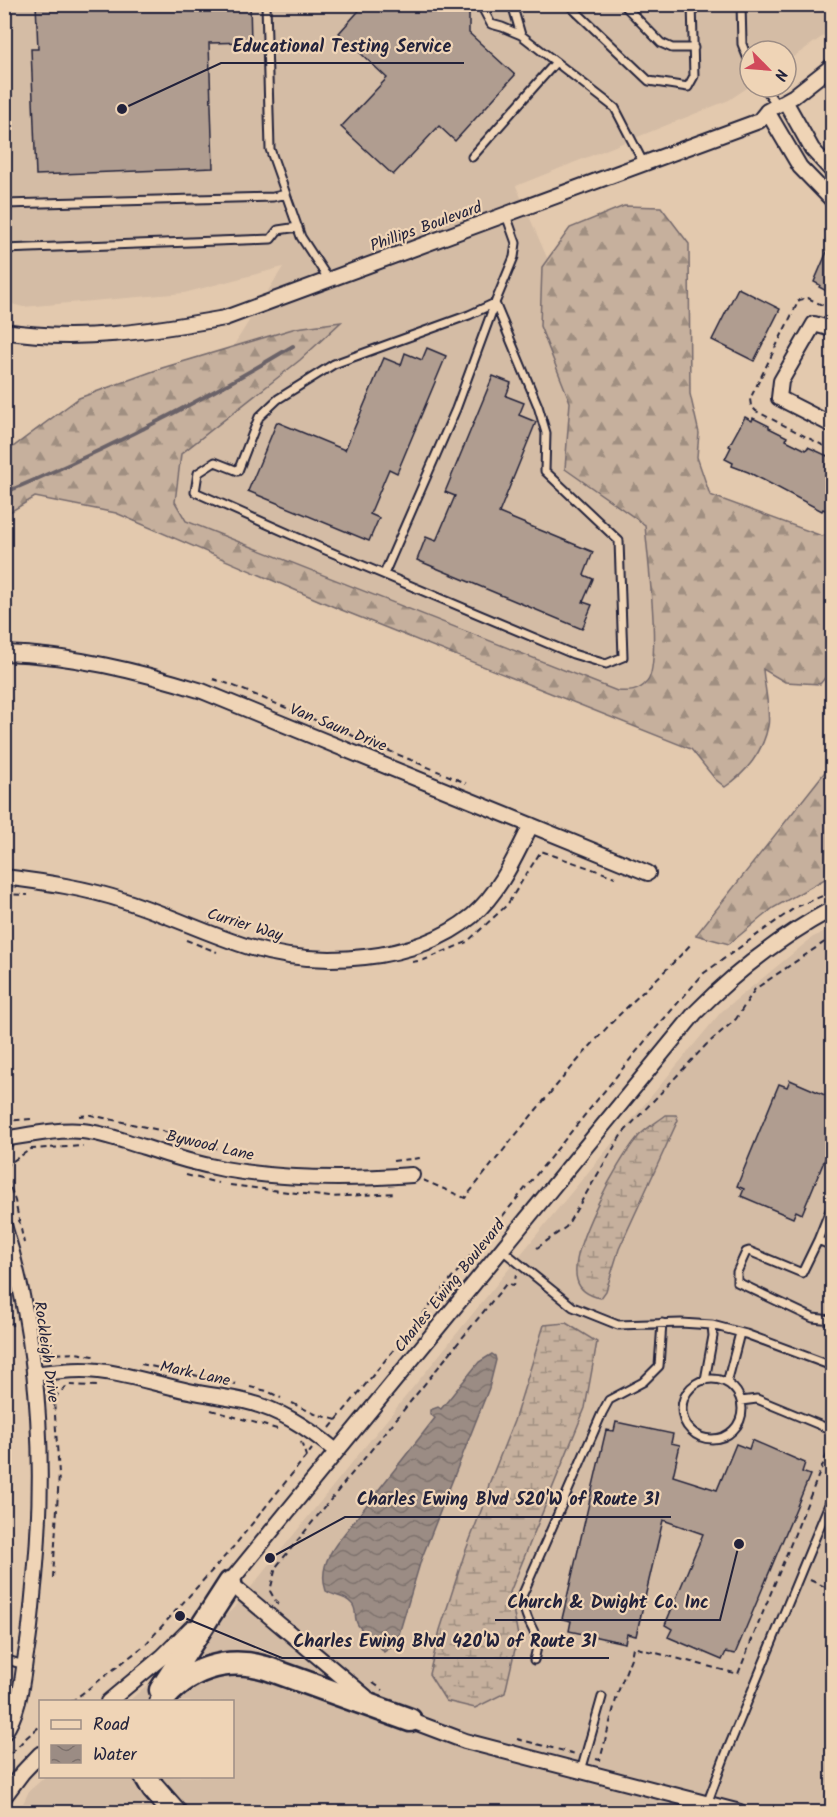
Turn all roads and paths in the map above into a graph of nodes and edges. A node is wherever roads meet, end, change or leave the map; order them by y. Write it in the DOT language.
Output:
graph roads {
  1 [pos="266,4"];
  2 [pos="485,4"];
  3 [pos="512,4"];
  4 [pos="568,4"];
  5 [pos="623,4"];
  6 [pos="693,4"];
  7 [pos="741,4"];
  8 [pos="520,34"];
  9 [pos="742,39"];
  10 [pos="694,48"];
  11 [pos="556,62"];
  12 [pos="832,66"];
  13 [pos="772,99"];
  14 [pos="776,106"];
  15 [pos="472,157"];
  16 [pos="644,164"];
  17 [pos="832,171"];
  18 [pos="286,194"];
  19 [pos="832,200"];
  20 [pos="4,204"];
  21 [pos="506,215"];
  22 [pos="298,227"];
  23 [pos="4,249"];
  24 [pos="329,280"];
  25 [pos="495,303"];
  26 [pos="832,329"];
  27 [pos="4,331"];
  28 [pos="832,425"];
  29 [pos="384,574"];
  30 [pos="4,653"];
  31 [pos="531,825"];
  32 [pos="648,873"];
  33 [pos="4,877"];
  34 [pos="615,877"];
  35 [pos="832,892"];
  36 [pos="4,894"];
  37 [pos="32,895"];
  38 [pos="832,909"];
  39 [pos="180,937"];
  40 [pos="832,937"];
  41 [pos="691,944"];
  42 [pos="224,953"];
  43 [pos="404,963"];
  44 [pos="79,1116"];
  45 [pos="35,1119"];
  46 [pos="4,1121"];
  47 [pos="4,1139"];
  48 [pos="420,1158"];
  49 [pos="251,1159"];
  50 [pos="389,1162"];
  51 [pos="4,1168"];
  52 [pos="412,1175"];
  53 [pos="832,1205"];
  54 [pos="4,1225"];
  55 [pos="818,1240"];
  56 [pos="832,1245"];
  57 [pos="25,1247"];
  58 [pos="537,1248"];
  59 [pos="501,1249"];
  60 [pos="8,1303"];
  61 [pos="832,1320"];
  62 [pos="662,1323"];
  63 [pos="12,1325"];
  64 [pos="712,1325"];
  65 [pos="42,1329"];
  66 [pos="740,1333"];
  67 [pos="53,1354"];
  68 [pos="94,1356"];
  69 [pos="135,1363"];
  70 [pos="832,1366"];
  71 [pos="53,1372"];
  72 [pos="34,1374"];
  73 [pos="705,1380"];
  74 [pos="727,1383"];
  75 [pos="104,1386"];
  76 [pos="54,1398"];
  77 [pos="741,1401"];
  78 [pos="211,1410"];
  79 [pos="337,1420"];
  80 [pos="278,1429"];
  81 [pos="832,1430"];
  82 [pos="293,1438"];
  83 [pos="321,1438"];
  84 [pos="336,1451"];
  85 [pos="306,1456"];
  86 [pos="832,1497"];
  87 [pos="781,1568"];
  88 [pos="787,1571"];
  89 [pos="52,1578"];
  90 [pos="807,1579"];
  91 [pos="230,1583"];
  92 [pos="832,1590"];
  93 [pos="534,1660"];
  94 [pos="13,1662"];
  95 [pos="4,1692"];
  96 [pos="602,1697"];
  97 [pos="72,1700"];
  98 [pos="109,1700"];
  99 [pos="155,1700"];
  100 [pos="162,1700"];
  101 [pos="410,1720"];
  102 [pos="39,1727"];
  103 [pos="4,1733"];
  104 [pos="39,1755"];
  105 [pos="4,1761"];
  106 [pos="581,1771"];
  107 [pos="148,1780"];
  108 [pos="4,1797"];
  109 [pos="707,1804"];
  110 [pos="174,1812"];
  111 [pos="741,1812"];
  1 -- 18 [label="lane"];
  2 -- 8 [label="lane"];
  3 -- 8 [label="lane"];
  4 -- 10 [label="lane"];
  5 -- 10 [label="lane"];
  6 -- 10 [label="lane"];
  7 -- 9 [label="lane"];
  8 -- 11 [label="lane"];
  11 -- 15 [label="lane"];
  11 -- 16 [label="lane"];
  12 -- 14 [label="street, Phillips Boulevard"];
  13 -- 14 [label="lane"];
  14 -- 16 [label="street, Phillips Boulevard"];
  14 -- 17 [label="street"];
  14 -- 19 [label="street"];
  16 -- 21 [label="street, Phillips Boulevard"];
  18 -- 20 [label="lane"];
  18 -- 22 [label="lane"];
  21 -- 24 [label="street, Phillips Boulevard"];
  21 -- 25 [label="lane"];
  22 -- 23 [label="lane"];
  22 -- 24 [label="lane"];
  24 -- 27 [label="street, Phillips Boulevard"];
  25 -- 29 [label="lane"];
  25 -- 29 [label="lane"];
  25 -- 29 [label="lane"];
  26 -- 28 [label="street"];
  30 -- 31 [label="street, Van Saun Drive"];
  31 -- 32 [label="street, Van Saun Drive"];
  31 -- 33 [label="street, Currier Way"];
  34 -- 43 [label="path"];
  35 -- 79 [label="path"];
  36 -- 37 [label="path"];
  38 -- 59 [label="street, Charles Ewing Boulevard"];
  39 -- 42 [label="path"];
  40 -- 58 [label="path"];
  41 -- 52 [label="path"];
  44 -- 49 [label="path"];
  45 -- 46 [label="path"];
  47 -- 52 [label="street, Bywood Lane"];
  48 -- 50 [label="path"];
  51 -- 57 [label="path"];
  53 -- 55 [label="lane"];
  54 -- 72 [label="street, Rockleigh Drive"];
  55 -- 56 [label="lane"];
  55 -- 61 [label="lane"];
  59 -- 62 [label="lane"];
  59 -- 84 [label="street, Charles Ewing Boulevard"];
  60 -- 63 [label="path"];
  62 -- 64 [label="lane"];
  62 -- 93 [label="lane"];
  64 -- 66 [label="lane"];
  64 -- 73 [label="lane"];
  65 -- 67 [label="path"];
  66 -- 70 [label="lane"];
  66 -- 74 [label="lane"];
  67 -- 68 [label="path"];
  67 -- 71 [label="path"];
  69 -- 79 [label="path"];
  71 -- 72 [label="street, Mark Lane"];
  71 -- 76 [label="path"];
  71 -- 83 [label="street, Mark Lane"];
  72 -- 94 [label="street, Rockleigh Drive"];
  73 -- 74 [label="lane"];
  73 -- 77 [label="lane"];
  74 -- 77 [label="lane"];
  75 -- 76 [label="path"];
  76 -- 89 [label="path"];
  77 -- 81 [label="lane"];
  78 -- 80 [label="path"];
  79 -- 83 [label="path"];
  82 -- 85 [label="path"];
  83 -- 84 [label="street, Mark Lane"];
  83 -- 85 [label="path"];
  84 -- 91 [label="street, Charles Ewing Boulevard"];
  85 -- 97 [label="path"];
  86 -- 109 [label="lane"];
  87 -- 88 [label="path"];
  90 -- 92 [label="path"];
  91 -- 98 [label="street, Charles Ewing Boulevard"];
  91 -- 99 [label="main road"];
  91 -- 101 [label="street"];
  94 -- 95 [label="path"];
  94 -- 103 [label="street, Rockleigh Drive"];
  96 -- 106 [label="lane"];
  100 -- 101 [label="main road"];
  101 -- 106 [label="street"];
  102 -- 105 [label="path"];
  104 -- 108 [label="street"];
  106 -- 109 [label="street"];
  107 -- 110 [label="main road"];
  109 -- 111 [label="street"];
}
